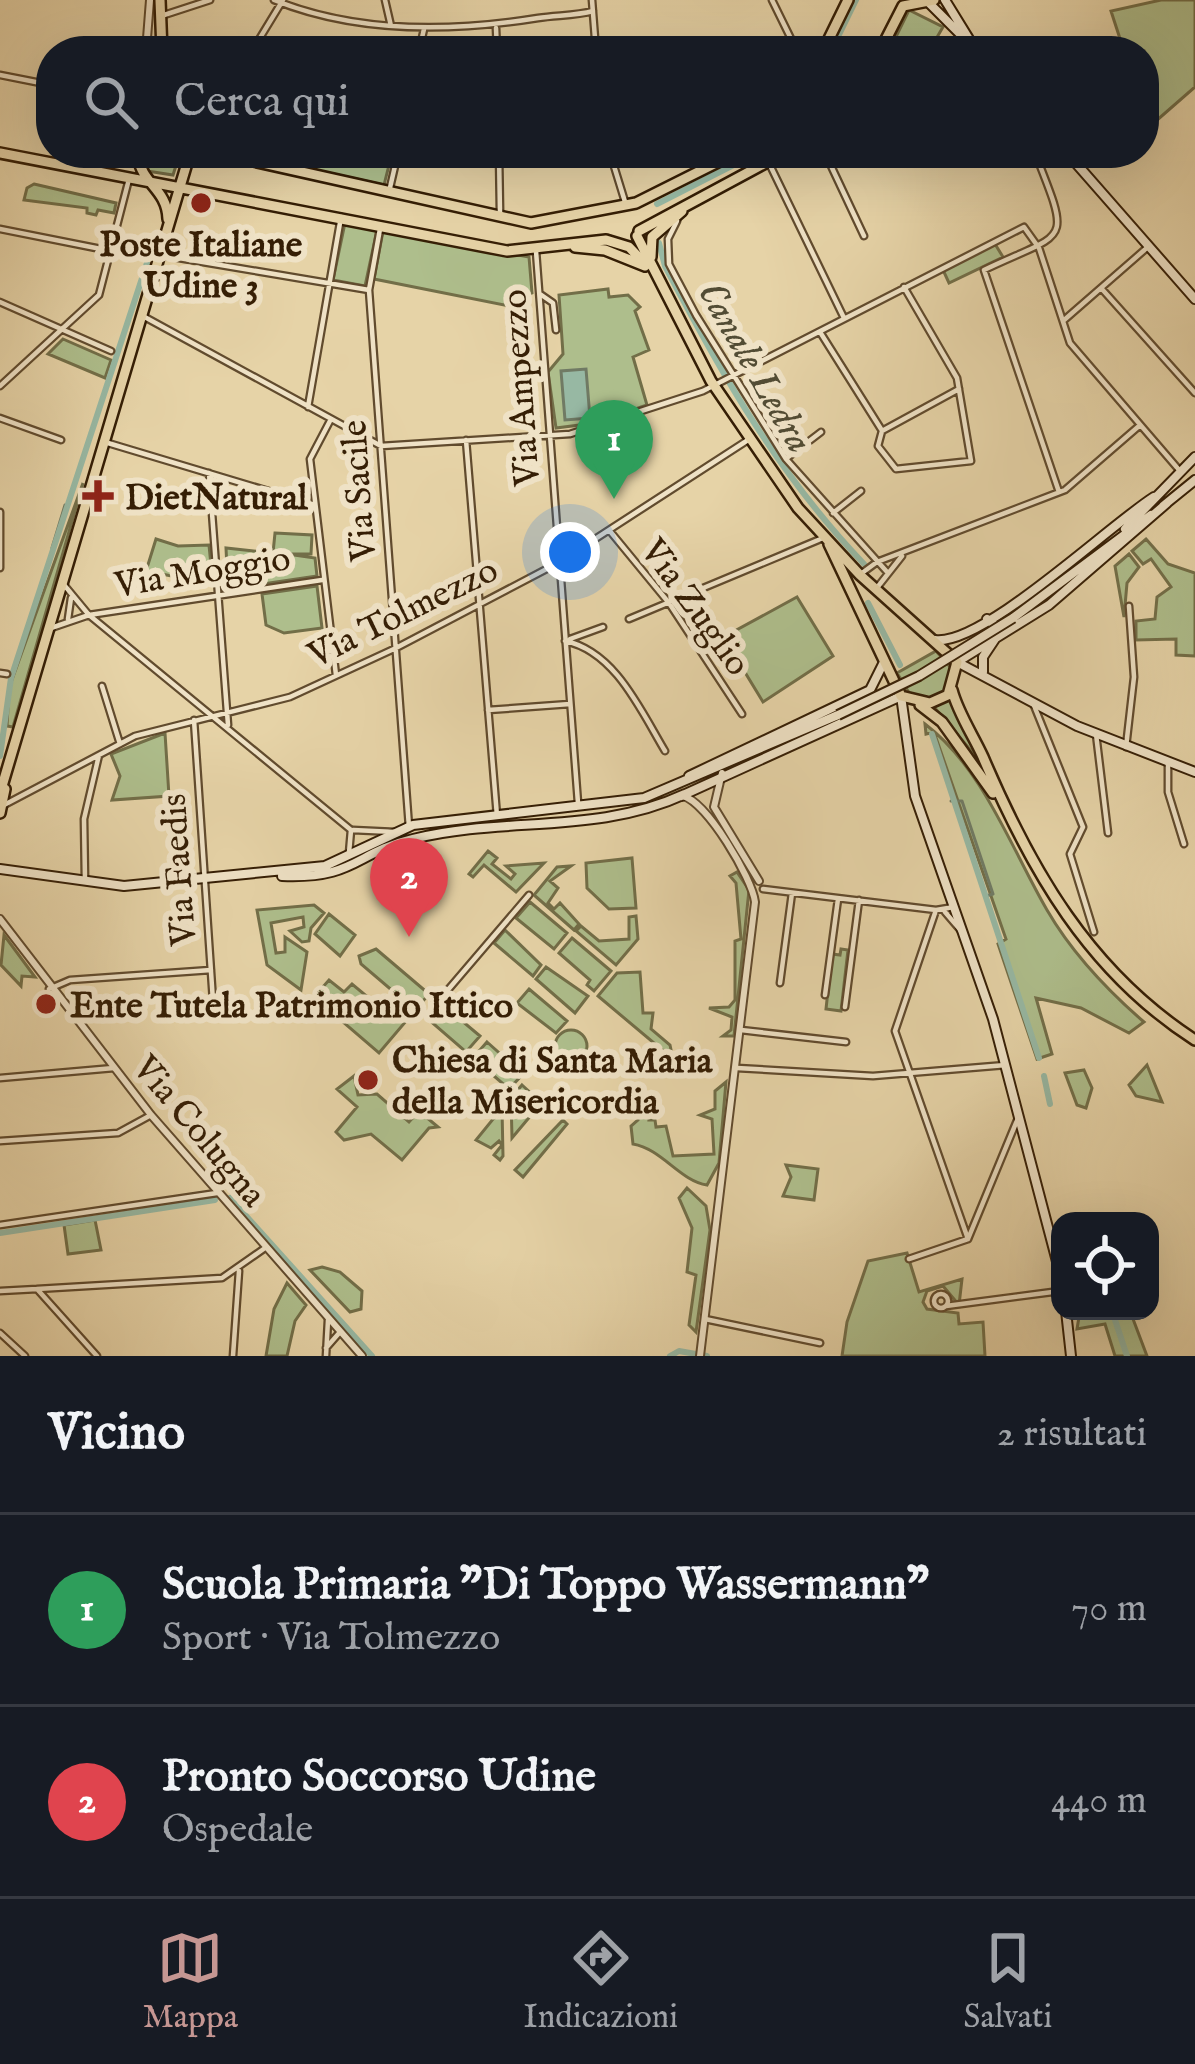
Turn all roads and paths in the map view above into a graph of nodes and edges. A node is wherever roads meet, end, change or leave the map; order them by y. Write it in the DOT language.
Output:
graph roads {
  1 [pos="150,0"];
  2 [pos="160,0"];
  3 [pos="210,0"];
  4 [pos="385,0"];
  5 [pos="592,0"];
  6 [pos="772,0"];
  7 [pos="848,0"];
  8 [pos="927,0"];
  9 [pos="946,0"];
  10 [pos="280,1"];
  11 [pos="593,11"];
  12 [pos="161,16"];
  13 [pos="391,26"];
  14 [pos="496,28"];
  15 [pos="424,29"];
  16 [pos="147,36"];
  17 [pos="162,36"];
  18 [pos="261,36"];
  19 [pos="422,36"];
  20 [pos="496,36"];
  21 [pos="595,36"];
  22 [pos="789,36"];
  23 [pos="830,36"];
  24 [pos="887,36"];
  25 [pos="963,36"];
  26 [pos="968,36"];
  27 [pos="0,75"];
  28 [pos="36,82"];
  29 [pos="0,153"];
  30 [pos="36,160"];
  31 [pos="74,168"];
  32 [pos="133,168"];
  33 [pos="144,168"];
  34 [pos="186,168"];
  35 [pos="284,168"];
  36 [pos="395,168"];
  37 [pos="500,168"];
  38 [pos="615,168"];
  39 [pos="705,168"];
  40 [pos="755,168"];
  41 [pos="771,168"];
  42 [pos="832,168"];
  43 [pos="1042,168"];
  44 [pos="1080,168"];
  45 [pos="129,179"];
  46 [pos="148,180"];
  47 [pos="181,185"];
  48 [pos="200,189"];
  49 [pos="389,192"];
  50 [pos="701,197"];
  51 [pos="626,206"];
  52 [pos="609,207"];
  53 [pos="686,208"];
  54 [pos="500,216"];
  55 [pos="341,218"];
  56 [pos="168,225"];
  57 [pos="382,225"];
  58 [pos="0,229"];
  59 [pos="638,233"];
  60 [pos="864,236"];
  61 [pos="606,240"];
  62 [pos="623,244"];
  63 [pos="1148,246"];
  64 [pos="564,247"];
  65 [pos="1039,248"];
  66 [pos="111,251"];
  67 [pos="536,251"];
  68 [pos="160,254"];
  69 [pos="653,269"];
  70 [pos="329,284"];
  71 [pos="904,287"];
  72 [pos="1101,288"];
  73 [pos="369,290"];
  74 [pos="538,292"];
  75 [pos="1195,299"];
  76 [pos="0,302"];
  77 [pos="141,315"];
  78 [pos="844,319"];
  79 [pos="1063,321"];
  80 [pos="63,330"];
  81 [pos="556,330"];
  82 [pos="820,332"];
  83 [pos="111,351"];
  84 [pos="731,377"];
  85 [pos="716,384"];
  86 [pos="0,386"];
  87 [pos="959,388"];
  88 [pos="1195,394"];
  89 [pos="308,407"];
  90 [pos="0,418"];
  91 [pos="332,419"];
  92 [pos="1139,426"];
  93 [pos="882,431"];
  94 [pos="821,432"];
  95 [pos="548,435"];
  96 [pos="61,440"];
  97 [pos="466,440"];
  98 [pos="748,440"];
  99 [pos="102,441"];
  100 [pos="381,446"];
  101 [pos="1195,457"];
  102 [pos="786,458"];
  103 [pos="1180,471"];
  104 [pos="209,473"];
  105 [pos="1193,485"];
  106 [pos="861,490"];
  107 [pos="1060,492"];
  108 [pos="1154,497"];
  109 [pos="1167,503"];
  110 [pos="315,506"];
  111 [pos="0,512"];
  112 [pos="832,514"];
  113 [pos="609,530"];
  114 [pos="826,541"];
  115 [pos="1112,544"];
  116 [pos="904,554"];
  117 [pos="877,562"];
  118 [pos="558,563"];
  119 [pos="0,568"];
  120 [pos="889,573"];
  121 [pos="64,574"];
  122 [pos="860,575"];
  123 [pos="322,580"];
  124 [pos="1038,587"];
  125 [pos="876,590"];
  126 [pos="219,596"];
  127 [pos="70,598"];
  128 [pos="889,601"];
  129 [pos="669,603"];
  130 [pos="479,604"];
  131 [pos="856,605"];
  132 [pos="1129,606"];
  133 [pos="89,614"];
  134 [pos="68,619"];
  135 [pos="629,620"];
  136 [pos="987,620"];
  137 [pos="1018,621"];
  138 [pos="603,627"];
  139 [pos="47,632"];
  140 [pos="935,640"];
  141 [pos="565,641"];
  142 [pos="991,644"];
  143 [pos="395,649"];
  144 [pos="883,659"];
  145 [pos="957,662"];
  146 [pos="982,672"];
  147 [pos="336,675"];
  148 [pos="955,684"];
  149 [pos="102,686"];
  150 [pos="861,694"];
  151 [pos="901,696"];
  152 [pos="916,702"];
  153 [pos="570,704"];
  154 [pos="1033,704"];
  155 [pos="867,709"];
  156 [pos="226,710"];
  157 [pos="488,710"];
  158 [pos="742,714"];
  159 [pos="212,715"];
  160 [pos="904,715"];
  161 [pos="194,719"];
  162 [pos="228,728"];
  163 [pos="1096,734"];
  164 [pos="120,744"];
  165 [pos="1126,747"];
  166 [pos="980,749"];
  167 [pos="665,751"];
  168 [pos="99,755"];
  169 [pos="753,755"];
  170 [pos="966,756"];
  171 [pos="1168,764"];
  172 [pos="1195,772"];
  173 [pos="7,775"];
  174 [pos="720,777"];
  175 [pos="678,792"];
  176 [pos="0,793"];
  177 [pos="623,804"];
  178 [pos="579,809"];
  179 [pos="1005,809"];
  180 [pos="1,810"];
  181 [pos="497,816"];
  182 [pos="625,816"];
  183 [pos="473,818"];
  184 [pos="405,828"];
  185 [pos="351,830"];
  186 [pos="488,831"];
  187 [pos="1108,833"];
  188 [pos="411,839"];
  189 [pos="1184,844"];
  190 [pos="733,848"];
  191 [pos="349,856"];
  192 [pos="1,870"];
  193 [pos="326,871"];
  194 [pos="205,880"];
  195 [pos="85,884"];
  196 [pos="758,887"];
  197 [pos="792,892"];
  198 [pos="529,895"];
  199 [pos="838,898"];
  200 [pos="859,900"];
  201 [pos="954,907"];
  202 [pos="938,910"];
  203 [pos="0,919"];
  204 [pos="1094,932"];
  205 [pos="963,934"];
  206 [pos="211,970"];
  207 [pos="780,983"];
  208 [pos="50,989"];
  209 [pos="825,995"];
  210 [pos="441,998"];
  211 [pos="845,1007"];
  212 [pos="214,1016"];
  213 [pos="741,1030"];
  214 [pos="1195,1040"];
  215 [pos="846,1042"];
  216 [pos="1006,1065"];
  217 [pos="114,1068"];
  218 [pos="736,1068"];
  219 [pos="910,1074"];
  220 [pos="0,1078"];
  221 [pos="152,1115"];
  222 [pos="1020,1117"];
  223 [pos="0,1141"];
  224 [pos="217,1193"];
  225 [pos="0,1225"];
  226 [pos="1051,1237"];
  227 [pos="968,1239"];
  228 [pos="265,1248"];
  229 [pos="909,1259"];
  230 [pos="239,1271"];
  231 [pos="37,1289"];
  232 [pos="0,1291"];
  233 [pos="1051,1294"];
  234 [pos="950,1305"];
  235 [pos="328,1319"];
  236 [pos="705,1319"];
  237 [pos="1069,1320"];
  238 [pos="340,1332"];
  239 [pos="0,1333"];
  240 [pos="820,1343"];
  241 [pos="326,1352"];
  242 [pos="700,1354"];
  243 [pos="25,1356"];
  244 [pos="97,1356"];
  245 [pos="233,1356"];
  246 [pos="362,1356"];
  247 [pos="1070,1356"];
  1 -- 16 [label="street"];
  2 -- 12 [label="main road"];
  3 -- 12 [label="street"];
  4 -- 13 [label="street"];
  5 -- 11 [label="street"];
  6 -- 22 [label="street"];
  7 -- 23 [label="main road"];
  8 -- 24 [label="main road"];
  8 -- 25 [label="main road"];
  9 -- 26 [label="main road"];
  10 -- 13 [label="street"];
  10 -- 18 [label="street"];
  11 -- 14 [label="street"];
  11 -- 21 [label="street"];
  12 -- 17 [label="main road"];
  13 -- 15 [label="street"];
  14 -- 15 [label="street"];
  14 -- 20 [label="street"];
  15 -- 19 [label="street"];
  27 -- 28 [label="street"];
  29 -- 30 [label="main road"];
  31 -- 45 [label="main road"];
  32 -- 45 [label="main road"];
  33 -- 46 [label="main road"];
  34 -- 47 [label="main road"];
  35 -- 49 [label="main road"];
  36 -- 49 [label="street"];
  37 -- 54 [label="street"];
  38 -- 51 [label="street"];
  39 -- 51 [label="main road"];
  40 -- 50 [label="main road"];
  41 -- 78 [label="street"];
  42 -- 60 [label="street"];
  43 -- 65 [label="street"];
  44 -- 63 [label="main road"];
  45 -- 46 [label="main road"];
  45 -- 66 [label="street"];
  46 -- 47 [label="main road"];
  46 -- 56 [label="main road"];
  47 -- 48 [label="main road"];
  47 -- 56 [label="main road"];
  48 -- 55 [label="main road"];
  48 -- 56 [label="main road"];
  49 -- 54 [label="main road"];
  50 -- 53 [label="main road"];
  50 -- 59 [label="main road"];
  51 -- 52 [label="main road"];
  51 -- 59 [label="main road"];
  52 -- 54 [label="main road"];
  52 -- 61 [label="main road"];
  53 -- 69 [label="main road"];
  53 -- 84 [label="street"];
  55 -- 57 [label="main road"];
  55 -- 70 [label="street"];
  56 -- 68 [label="main road"];
  57 -- 67 [label="main road"];
  57 -- 73 [label="street, Via Sacile"];
  58 -- 66 [label="street"];
  59 -- 62 [label="main road"];
  59 -- 69 [label="main road"];
  61 -- 62 [label="main road"];
  61 -- 64 [label="main road"];
  62 -- 69 [label="main road"];
  63 -- 72 [label="street"];
  63 -- 75 [label="main road"];
  64 -- 67 [label="main road"];
  64 -- 69 [label="main road"];
  65 -- 71 [label="street"];
  65 -- 79 [label="street"];
  65 -- 107 [label="street"];
  66 -- 80 [label="street"];
  67 -- 74 [label="street, Via Ampezzo"];
  68 -- 70 [label="street"];
  68 -- 77 [label="main road"];
  69 -- 85 [label="main road"];
  70 -- 73 [label="street"];
  70 -- 89 [label="street"];
  71 -- 78 [label="street"];
  71 -- 87 [label="street"];
  72 -- 79 [label="street"];
  72 -- 88 [label="street"];
  73 -- 100 [label="street, Via Sacile"];
  74 -- 81 [label="street"];
  74 -- 95 [label="street, Via Ampezzo"];
  76 -- 80 [label="street"];
  77 -- 89 [label="street"];
  77 -- 99 [label="main road"];
  78 -- 82 [label="street"];
  79 -- 92 [label="street"];
  80 -- 83 [label="street"];
  80 -- 86 [label="street"];
  82 -- 84 [label="street"];
  82 -- 93 [label="street"];
  84 -- 85 [label="street"];
  84 -- 102 [label="street"];
  85 -- 95 [label="street"];
  85 -- 98 [label="main road"];
  87 -- 93 [label="street"];
  87 -- 93 [label="street"];
  89 -- 91 [label="street"];
  90 -- 96 [label="street"];
  91 -- 100 [label="street"];
  91 -- 110 [label="street"];
  92 -- 103 [label="street"];
  92 -- 107 [label="street"];
  94 -- 102 [label="street"];
  95 -- 97 [label="street"];
  95 -- 118 [label="street, Via Ampezzo"];
  97 -- 100 [label="street"];
  97 -- 130 [label="street"];
  98 -- 113 [label="street, Via Tolmezzo"];
  98 -- 114 [label="main road"];
  99 -- 104 [label="street"];
  99 -- 121 [label="main road"];
  100 -- 143 [label="street, Via Sacile"];
  101 -- 103 [label="main road"];
  102 -- 112 [label="street"];
  103 -- 108 [label="main road"];
  104 -- 110 [label="street"];
  104 -- 126 [label="street"];
  105 -- 109 [label="main road"];
  106 -- 112 [label="street"];
  107 -- 116 [label="street"];
  108 -- 115 [label="main road"];
  108 -- 124 [label="main road"];
  109 -- 115 [label="main road"];
  109 -- 137 [label="main road"];
  110 -- 123 [label="street"];
  111 -- 119 [label="street"];
  112 -- 117 [label="street"];
  113 -- 118 [label="street, Via Tolmezzo"];
  113 -- 129 [label="street, Via Zuglio"];
  114 -- 122 [label="main road"];
  114 -- 129 [label="street"];
  114 -- 131 [label="main road"];
  115 -- 137 [label="main road"];
  116 -- 117 [label="street"];
  116 -- 120 [label="street"];
  117 -- 120 [label="street"];
  117 -- 122 [label="street"];
  118 -- 130 [label="street, Via Tolmezzo"];
  118 -- 141 [label="street, Via Ampezzo"];
  120 -- 125 [label="street"];
  121 -- 127 [label="street"];
  121 -- 139 [label="main road"];
  122 -- 125 [label="main road"];
  123 -- 126 [label="street, Via Moggio"];
  123 -- 147 [label="street"];
  124 -- 136 [label="main road"];
  124 -- 137 [label="main road"];
  125 -- 128 [label="main road"];
  126 -- 133 [label="street, Via Moggio"];
  126 -- 156 [label="street"];
  127 -- 133 [label="street"];
  127 -- 134 [label="street"];
  128 -- 131 [label="main road"];
  128 -- 140 [label="main road"];
  129 -- 135 [label="street"];
  129 -- 158 [label="street, Via Zuglio"];
  130 -- 143 [label="street, Via Tolmezzo"];
  130 -- 157 [label="street"];
  131 -- 144 [label="main road"];
  132 -- 165 [label="street"];
  133 -- 134 [label="street, Via Moggio"];
  133 -- 159 [label="street"];
  134 -- 139 [label="street, Via Moggio"];
  136 -- 140 [label="main road"];
  136 -- 142 [label="main road"];
  137 -- 142 [label="main road"];
  137 -- 169 [label="main road, bridge"];
  138 -- 141 [label="street"];
  139 -- 173 [label="main road"];
  140 -- 145 [label="main road"];
  141 -- 153 [label="street, Via Ampezzo"];
  141 -- 167 [label="street"];
  142 -- 145 [label="main road"];
  142 -- 146 [label="main road"];
  143 -- 147 [label="street, Via Tolmezzo"];
  143 -- 184 [label="street, Via Sacile"];
  144 -- 150 [label="main road"];
  144 -- 151 [label="main road"];
  145 -- 146 [label="main road"];
  145 -- 148 [label="main road"];
  146 -- 148 [label="main road"];
  146 -- 154 [label="main road"];
  147 -- 156 [label="street, Via Tolmezzo"];
  148 -- 152 [label="main road"];
  148 -- 166 [label="main road"];
  149 -- 164 [label="street"];
  150 -- 155 [label="main road"];
  150 -- 175 [label="main road"];
  151 -- 152 [label="main road"];
  151 -- 155 [label="main road"];
  151 -- 160 [label="main road"];
  152 -- 160 [label="main road"];
  152 -- 170 [label="main road"];
  153 -- 157 [label="street"];
  153 -- 178 [label="street, Via Ampezzo"];
  154 -- 163 [label="main road"];
  154 -- 204 [label="street"];
  155 -- 174 [label="main road"];
  156 -- 159 [label="street, Via Tolmezzo"];
  156 -- 162 [label="street"];
  157 -- 181 [label="street"];
  159 -- 161 [label="street, Via Tolmezzo"];
  159 -- 162 [label="street"];
  160 -- 201 [label="main road"];
  161 -- 164 [label="street, Via Tolmezzo"];
  161 -- 194 [label="street, Via Faedis"];
  162 -- 185 [label="street"];
  163 -- 165 [label="main road"];
  163 -- 187 [label="street"];
  164 -- 168 [label="street, Via Tolmezzo"];
  165 -- 171 [label="main road"];
  166 -- 170 [label="main road"];
  166 -- 179 [label="main road"];
  168 -- 180 [label="street, Via Tolmezzo"];
  168 -- 195 [label="street"];
  169 -- 174 [label="main road"];
  169 -- 175 [label="main road"];
  170 -- 179 [label="main road"];
  171 -- 172 [label="main road"];
  171 -- 189 [label="street"];
  173 -- 176 [label="main road"];
  173 -- 180 [label="main road"];
  174 -- 175 [label="main road"];
  174 -- 190 [label="street"];
  175 -- 177 [label="main road"];
  175 -- 182 [label="main road"];
  175 -- 190 [label="street"];
  177 -- 178 [label="main road"];
  177 -- 182 [label="main road"];
  178 -- 181 [label="main road"];
  179 -- 214 [label="main road"];
  181 -- 183 [label="main road"];
  182 -- 186 [label="main road"];
  183 -- 184 [label="main road"];
  183 -- 186 [label="main road"];
  184 -- 185 [label="street"];
  184 -- 188 [label="main road"];
  184 -- 191 [label="main road"];
  185 -- 191 [label="street"];
  186 -- 188 [label="main road"];
  188 -- 193 [label="main road"];
  190 -- 196 [label="street"];
  191 -- 193 [label="main road"];
  192 -- 195 [label="main road"];
  193 -- 194 [label="main road"];
  194 -- 195 [label="main road"];
  194 -- 206 [label="street, Via Faedis"];
  196 -- 197 [label="street"];
  196 -- 213 [label="street"];
  197 -- 199 [label="street"];
  197 -- 207 [label="street"];
  198 -- 210 [label="street"];
  199 -- 200 [label="street"];
  199 -- 209 [label="street"];
  200 -- 202 [label="street"];
  200 -- 211 [label="street"];
  201 -- 202 [label="street"];
  201 -- 205 [label="main road"];
  202 -- 205 [label="street"];
  202 -- 219 [label="street"];
  203 -- 208 [label="street, Via Colugna"];
  205 -- 216 [label="main road"];
  206 -- 208 [label="street"];
  206 -- 212 [label="street, Via Faedis"];
  208 -- 217 [label="street, Via Colugna"];
  213 -- 215 [label="street"];
  213 -- 218 [label="street"];
  216 -- 219 [label="street"];
  216 -- 222 [label="main road"];
  217 -- 220 [label="street"];
  217 -- 221 [label="street, Via Colugna"];
  218 -- 219 [label="street"];
  218 -- 236 [label="street"];
  219 -- 227 [label="street"];
  221 -- 223 [label="street"];
  221 -- 224 [label="street, Via Colugna"];
  222 -- 226 [label="main road"];
  222 -- 227 [label="street"];
  224 -- 225 [label="street"];
  224 -- 228 [label="street, Via Colugna"];
  227 -- 229 [label="street"];
  228 -- 230 [label="street"];
  228 -- 235 [label="street, Via Colugna"];
  230 -- 231 [label="street"];
  230 -- 245 [label="street"];
  231 -- 232 [label="street"];
  231 -- 244 [label="street"];
  233 -- 234 [label="street"];
  235 -- 238 [label="street, Via Colugna"];
  235 -- 241 [label="street"];
  236 -- 240 [label="street"];
  236 -- 242 [label="street"];
  237 -- 247 [label="main road"];
  238 -- 241 [label="street"];
  238 -- 246 [label="street, Via Colugna"];
  239 -- 243 [label="street"];
}
